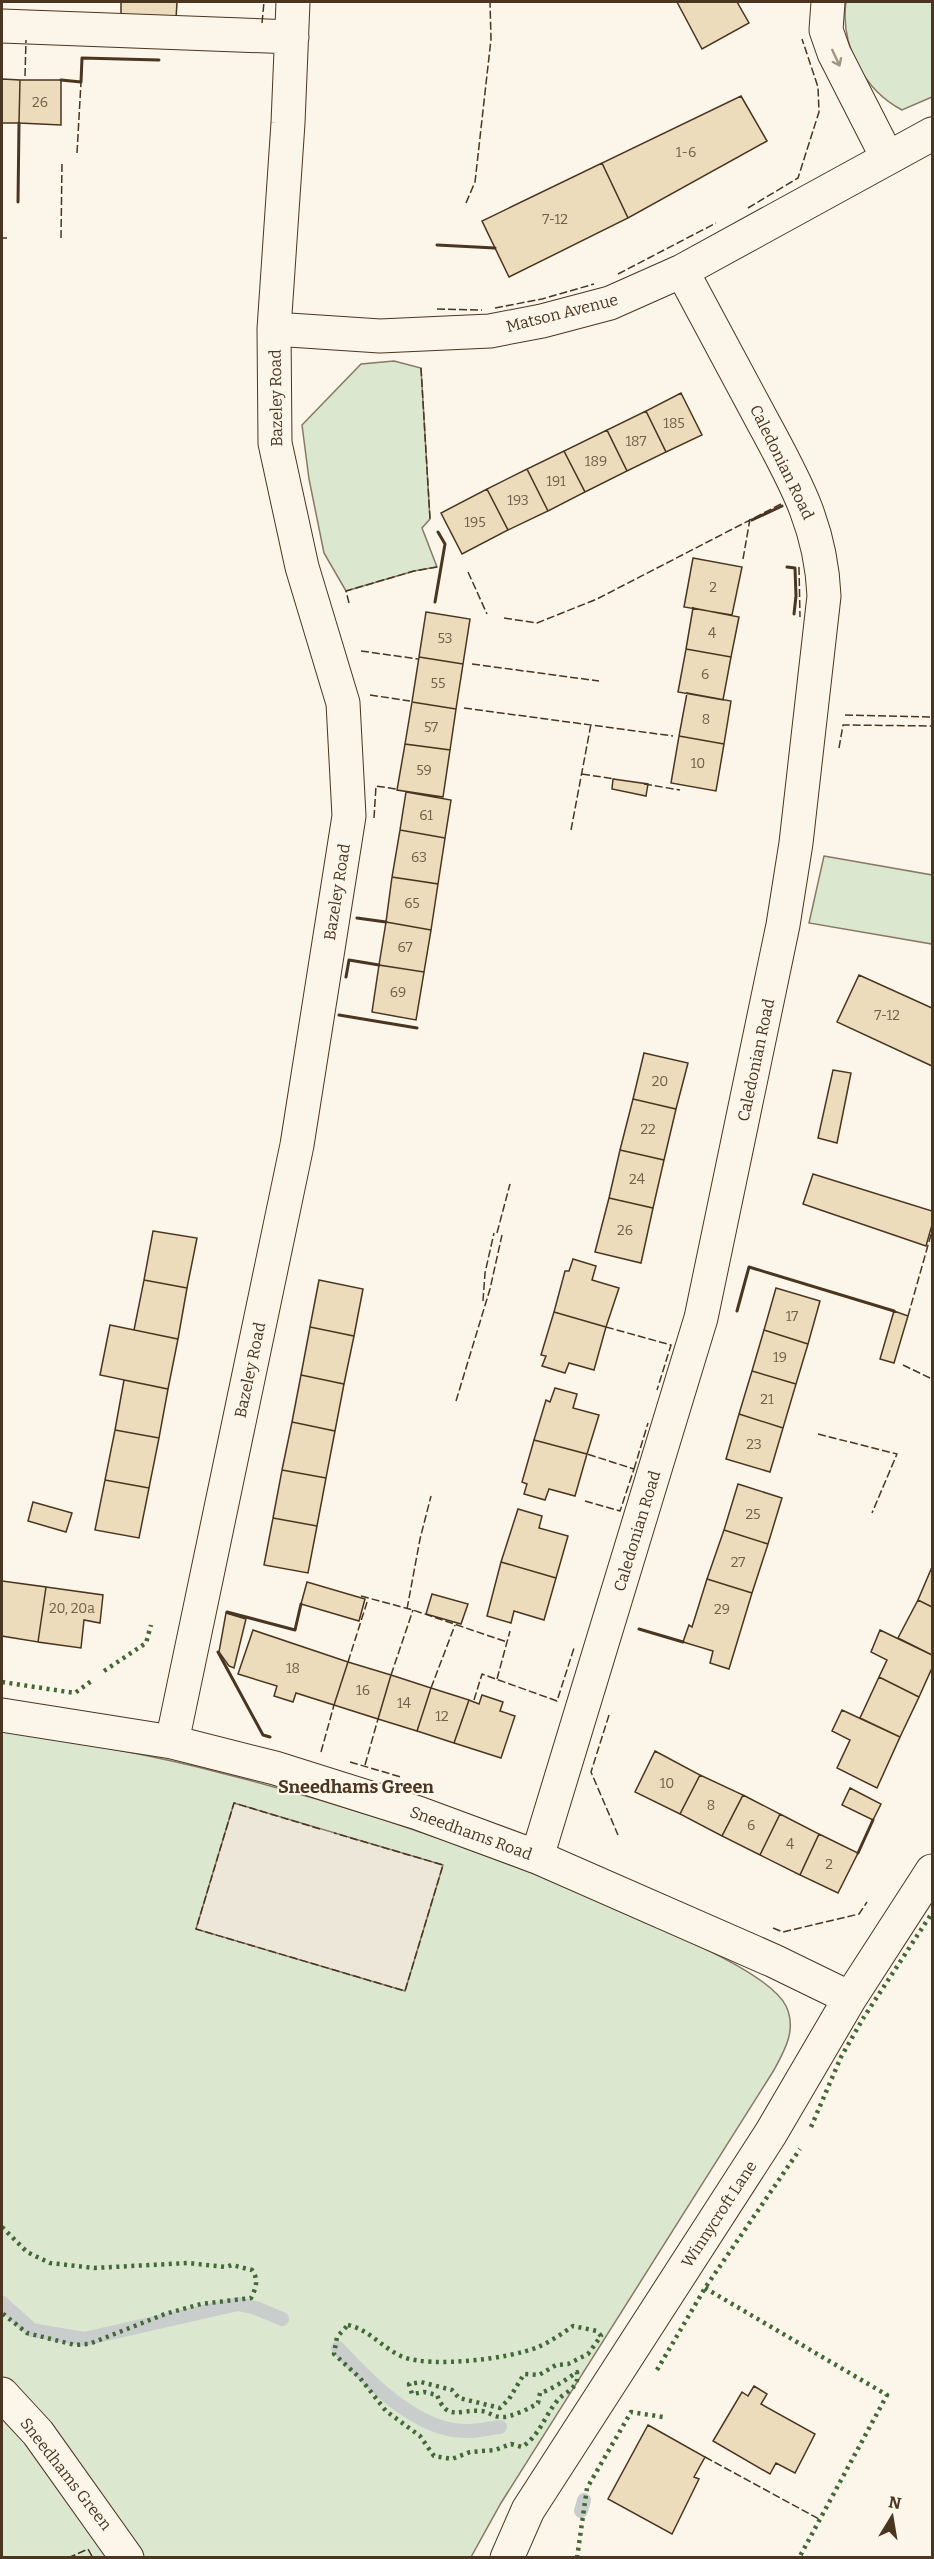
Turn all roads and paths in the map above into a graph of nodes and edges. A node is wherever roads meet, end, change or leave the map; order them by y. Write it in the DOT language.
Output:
graph roads {
  1 [pos="293,2"];
  2 [pos="828,2"];
  3 [pos="2,26"];
  4 [pos="292,37"];
  5 [pos="933,134"];
  6 [pos="887,157"];
  7 [pos="682,271"];
  8 [pos="274,329"];
  9 [pos="2,1715"];
  10 [pos="172,1742"];
  11 [pos="537,1857"];
  12 [pos="933,1871"];
  13 [pos="850,1998"];
  14 [pos="2,2394"];
  15 [pos="127,2558"];
  16 [pos="507,2558"];
  1 -- 4 [label="street, Bazeley Road"];
  2 -- 6 [label="street, one-way"];
  3 -- 4 [label="street"];
  4 -- 8 [label="street, Bazeley Road"];
  5 -- 6 [label="street, Matson Avenue"];
  6 -- 7 [label="street, Matson Avenue"];
  7 -- 8 [label="street, Matson Avenue"];
  7 -- 11 [label="street, Caledonian Road"];
  8 -- 10 [label="street, Bazeley Road"];
  9 -- 10 [label="street, Sneedhams Road"];
  10 -- 11 [label="street, Sneedhams Road"];
  11 -- 13 [label="street, Sneedhams Road"];
  12 -- 13 [label="street, Winnycroft Lane"];
  13 -- 16 [label="street, Winnycroft Lane"];
  14 -- 15 [label="street, Sneedhams Green"];
}
